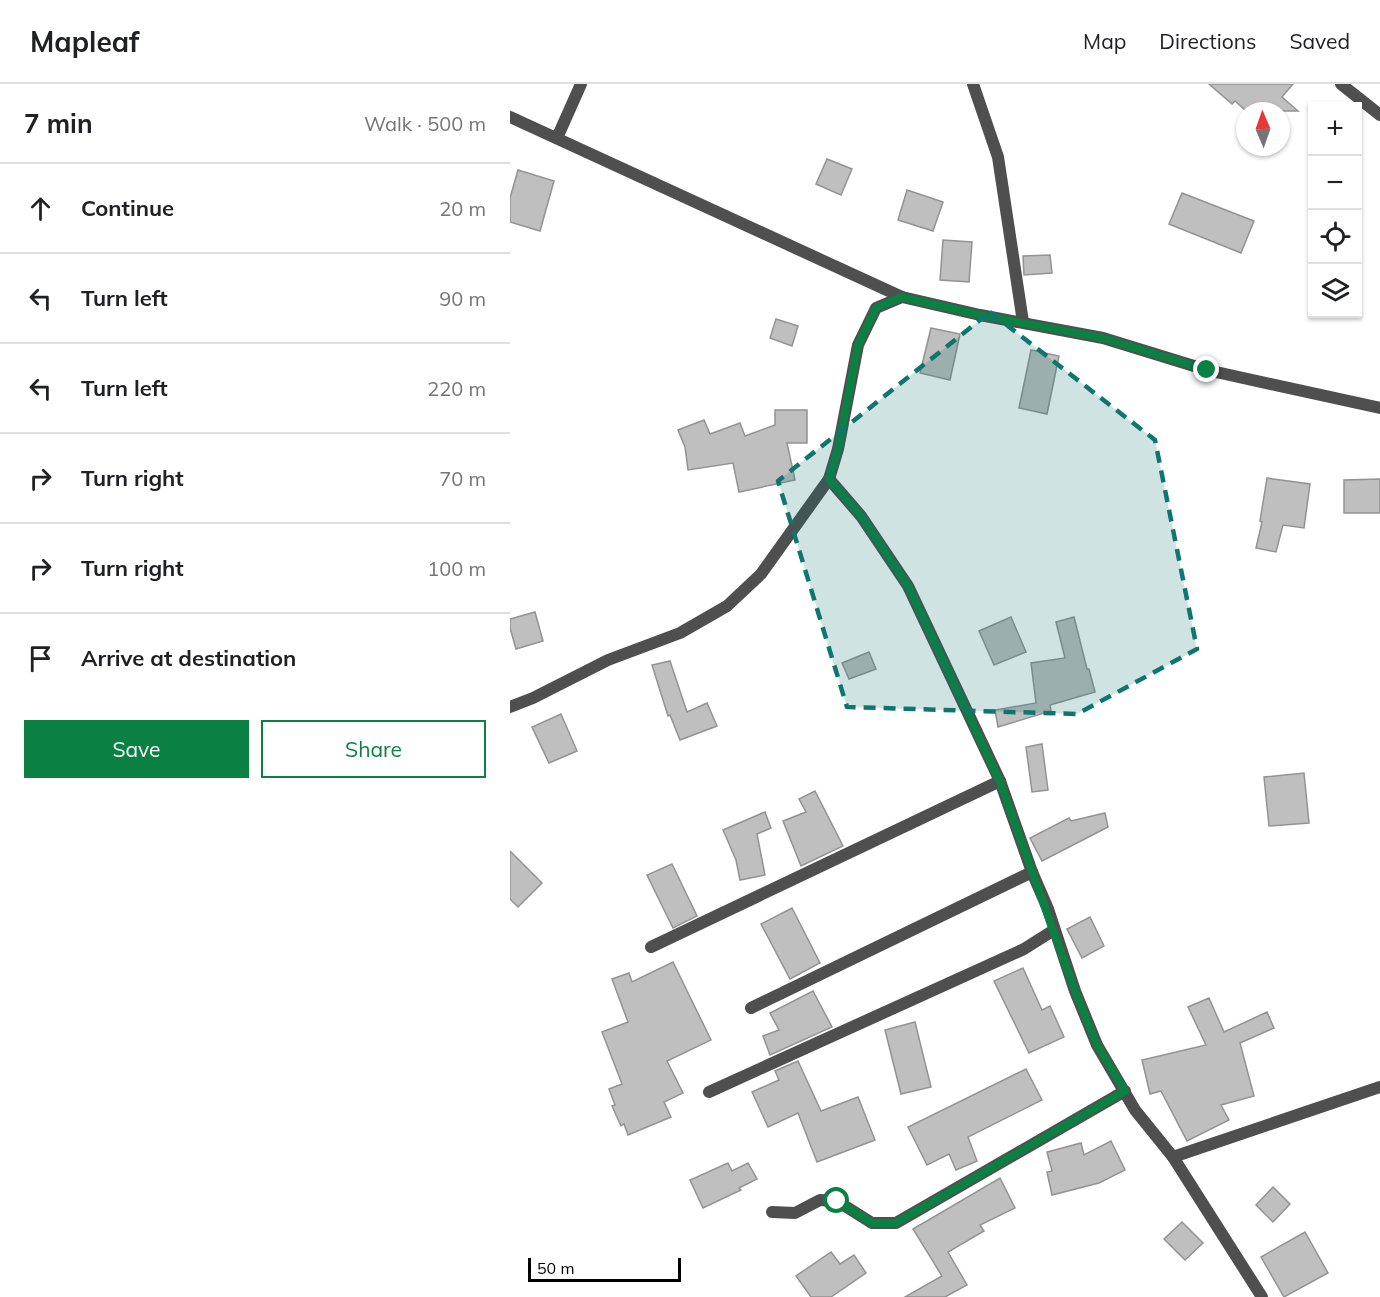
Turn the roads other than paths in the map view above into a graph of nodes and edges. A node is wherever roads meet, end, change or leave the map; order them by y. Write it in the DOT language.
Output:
graph roads {
  1 [pos="581,84"];
  2 [pos="973,84"];
  3 [pos="1341,84"];
  4 [pos="1380,115"];
  5 [pos="510,117"];
  6 [pos="557,138"];
  7 [pos="902,297"];
  8 [pos="1023,322"];
  9 [pos="1380,408"];
  10 [pos="829,479"];
  11 [pos="510,707"];
  12 [pos="1000,782"];
  13 [pos="1032,872"];
  14 [pos="1054,930"];
  15 [pos="651,947"];
  16 [pos="751,1008"];
  17 [pos="1380,1087"];
  18 [pos="1125,1091"];
  19 [pos="710,1092"];
  20 [pos="1173,1157"];
  21 [pos="772,1212"];
  22 [pos="1262,1297"];
  1 -- 6 [label="street"];
  2 -- 8 [label="street"];
  3 -- 4 [label="street"];
  5 -- 6 [label="street"];
  6 -- 7 [label="street"];
  7 -- 8 [label="street"];
  7 -- 10 [label="street"];
  8 -- 9 [label="street"];
  10 -- 11 [label="street"];
  10 -- 12 [label="street"];
  12 -- 13 [label="street"];
  12 -- 15 [label="street"];
  13 -- 14 [label="street"];
  13 -- 16 [label="street"];
  14 -- 18 [label="street"];
  14 -- 19 [label="street"];
  17 -- 20 [label="street"];
  18 -- 20 [label="street"];
  18 -- 21 [label="street"];
  20 -- 22 [label="street"];
}
